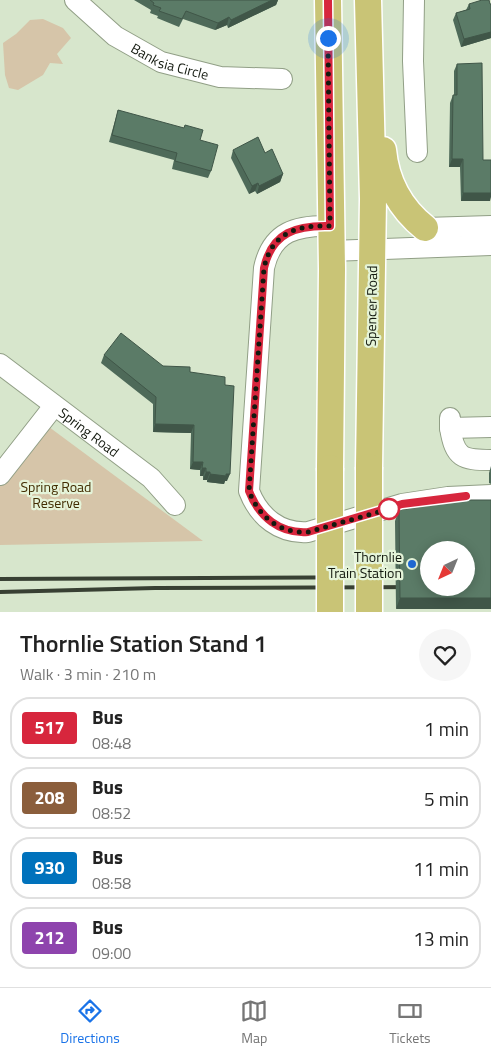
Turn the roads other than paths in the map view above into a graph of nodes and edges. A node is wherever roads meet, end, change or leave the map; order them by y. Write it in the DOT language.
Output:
graph roads {
  1 [pos="75,0"];
  2 [pos="328,0"];
  3 [pos="368,0"];
  4 [pos="372,0"];
  5 [pos="414,0"];
  6 [pos="282,79"];
  7 [pos="417,152"];
  8 [pos="491,226"];
  9 [pos="425,228"];
  10 [pos="331,239"];
  11 [pos="491,245"];
  12 [pos="372,249"];
  13 [pos="0,364"];
  14 [pos="54,406"];
  15 [pos="491,427"];
  16 [pos="491,460"];
  17 [pos="0,475"];
  18 [pos="491,495"];
  19 [pos="175,505"];
  20 [pos="330,612"];
  21 [pos="369,612"];
  1 -- 6 [label="street, Banksia Circle"];
  2 -- 10 [label="main road"];
  3 -- 12 [label="main road, Spencer Road"];
  4 -- 9 [label="main road"];
  5 -- 7 [label="street"];
  8 -- 9 [label="street"];
  10 -- 12 [label="street"];
  10 -- 18 [label="street"];
  10 -- 20 [label="main road, bridge"];
  11 -- 12 [label="street"];
  12 -- 21 [label="main road, Spencer Road, bridge"];
  13 -- 14 [label="street, Spring Road"];
  14 -- 17 [label="street"];
  14 -- 19 [label="street, Spring Road"];
  15 -- 16 [label="street"];
}
